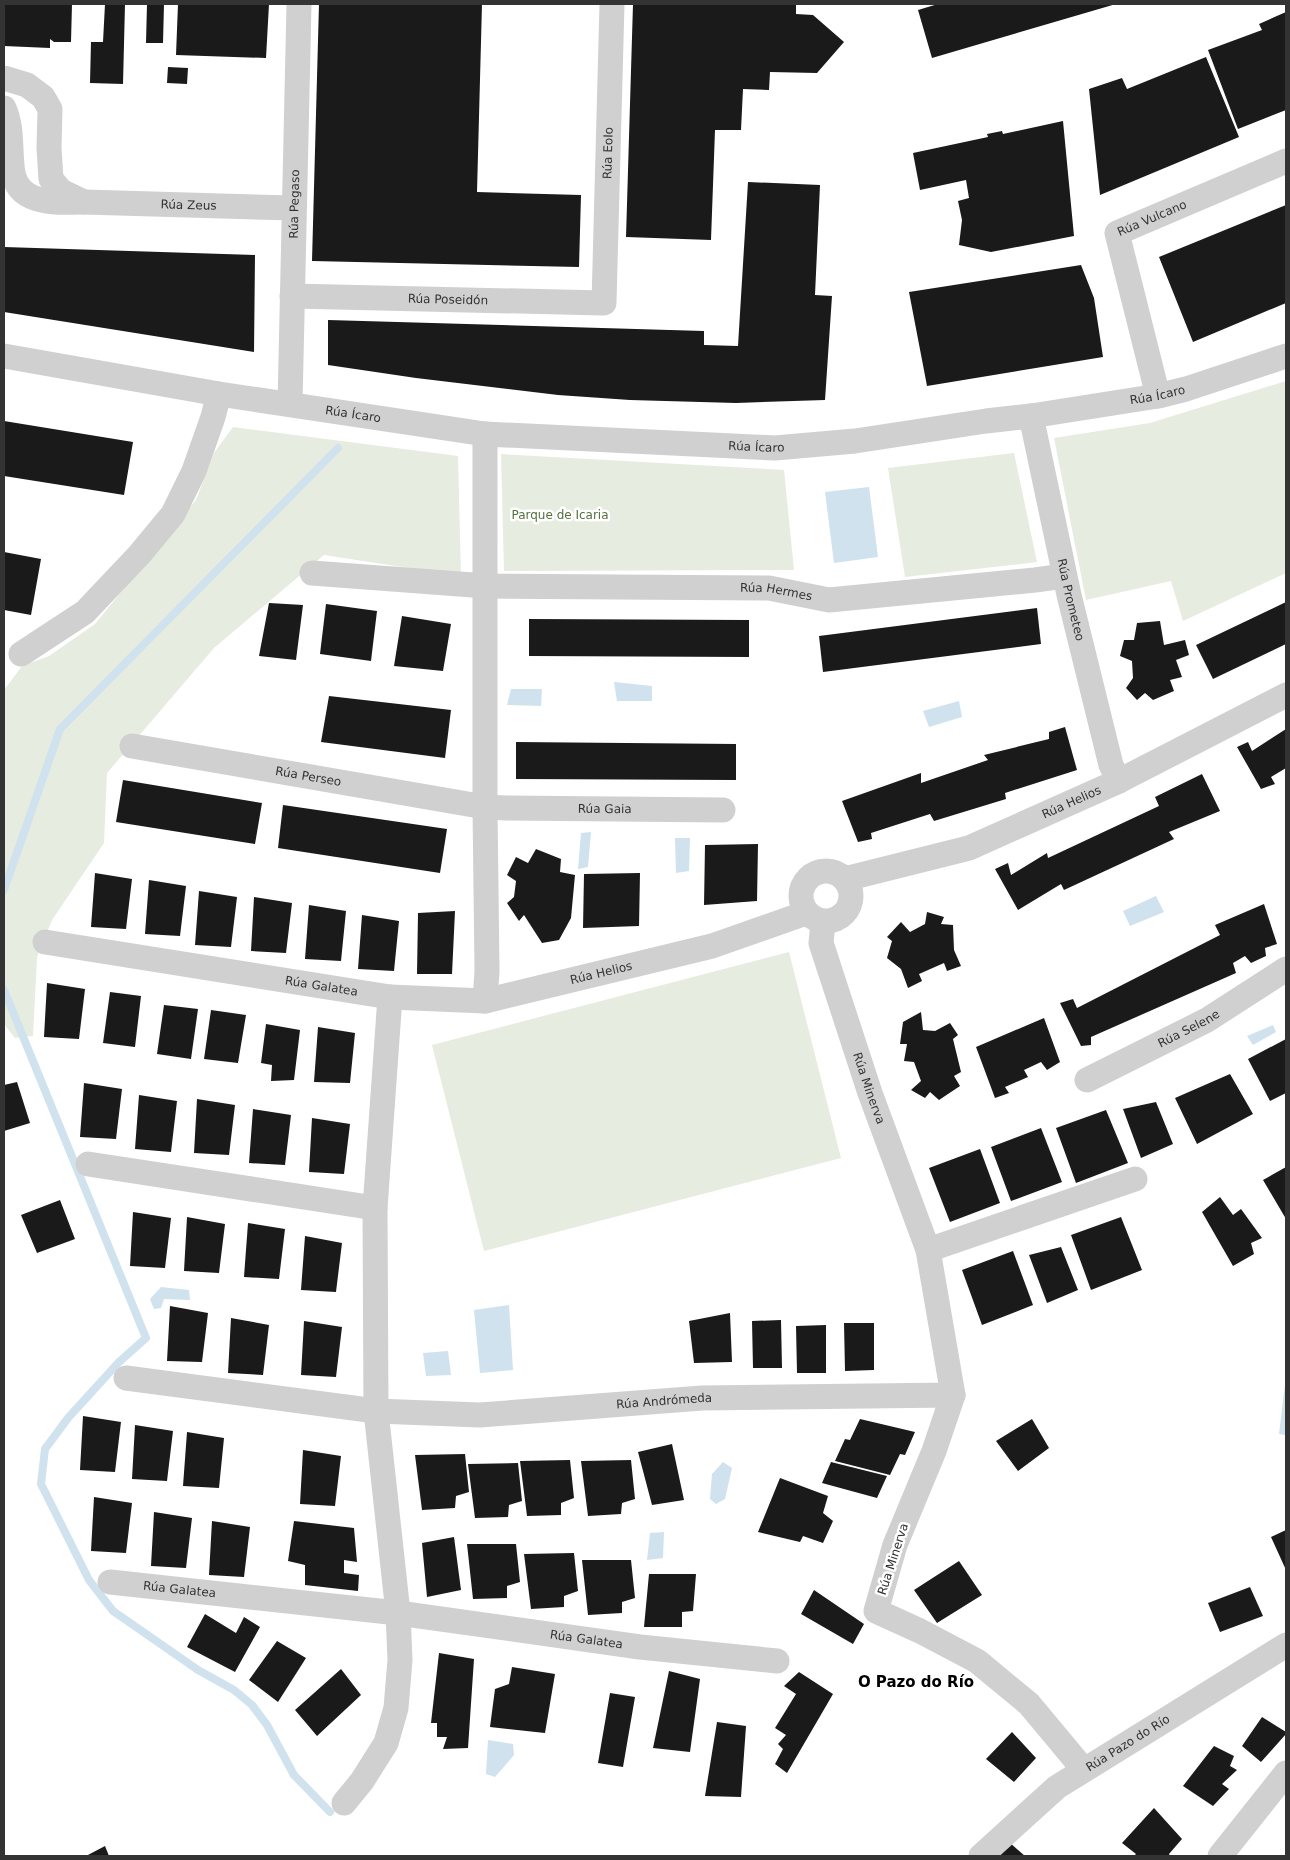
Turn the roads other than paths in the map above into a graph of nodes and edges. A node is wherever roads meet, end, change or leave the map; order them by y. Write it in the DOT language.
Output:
graph roads {
  1 [pos="299,4"];
  2 [pos="612,4"];
  3 [pos="4,78"];
  4 [pos="4,108"];
  5 [pos="1286,161"];
  6 [pos="84,202"];
  7 [pos="293,208"];
  8 [pos="292,296"];
  9 [pos="604,303"];
  10 [pos="4,356"];
  11 [pos="1286,356"];
  12 [pos="219,394"];
  13 [pos="1158,396"];
  14 [pos="290,404"];
  15 [pos="1031,416"];
  16 [pos="485,434"];
  17 [pos="312,573"];
  18 [pos="1064,576"];
  19 [pos="486,586"];
  20 [pos="21,654"];
  21 [pos="1286,696"];
  22 [pos="132,746"];
  23 [pos="1119,781"];
  24 [pos="485,807"];
  25 [pos="723,810"];
  26 [pos="845,880"];
  27 [pos="815,917"];
  28 [pos="45,942"];
  29 [pos="1286,969"];
  30 [pos="390,997"];
  31 [pos="485,1001"];
  32 [pos="1087,1080"];
  33 [pos="88,1164"];
  34 [pos="1135,1179"];
  35 [pos="375,1208"];
  36 [pos="928,1250"];
  37 [pos="126,1378"];
  38 [pos="953,1395"];
  39 [pos="376,1411"];
  40 [pos="110,1582"];
  41 [pos="398,1613"];
  42 [pos="1286,1645"];
  43 [pos="777,1662"];
  44 [pos="1084,1770"];
  45 [pos="1286,1773"];
  46 [pos="344,1803"];
  47 [pos="981,1856"];
  48 [pos="1220,1856"];
  1 -- 7 [label="street, Rúa Pegaso"];
  2 -- 9 [label="street, Rúa Eolo"];
  3 -- 6 [label="street, Rúa Zeus"];
  4 -- 6 [label="street, Rúa Zeus"];
  5 -- 13 [label="street, Rúa Vulcano"];
  6 -- 7 [label="street, Rúa Zeus"];
  7 -- 8 [label="street, Rúa Pegaso"];
  8 -- 9 [label="street, Rúa Poseidón"];
  8 -- 14 [label="street, Rúa Pegaso"];
  10 -- 12 [label="street, Rúa Ícaro"];
  11 -- 13 [label="street, Rúa Ícaro"];
  12 -- 14 [label="street, Rúa Ícaro"];
  12 -- 20 [label="street"];
  13 -- 15 [label="street, Rúa Ícaro"];
  14 -- 16 [label="street, Rúa Ícaro"];
  15 -- 16 [label="street, Rúa Ícaro"];
  15 -- 18 [label="street, Rúa Prometeo"];
  16 -- 19 [label="street"];
  17 -- 19 [label="street"];
  18 -- 19 [label="street, Rúa Hermes"];
  18 -- 23 [label="street, Rúa Prometeo"];
  19 -- 24 [label="street"];
  21 -- 23 [label="street, Rúa Helios"];
  22 -- 24 [label="street, Rúa Perseo"];
  23 -- 26 [label="street, Rúa Helios"];
  24 -- 25 [label="street, Rúa Gaia"];
  24 -- 31 [label="street"];
  26 -- 27 [label="street, Rúa Helios"];
  26 -- 27 [label="street"];
  27 -- 31 [label="street, Rúa Helios"];
  27 -- 36 [label="street, Rúa Minerva"];
  28 -- 30 [label="street, Rúa Galatea"];
  29 -- 32 [label="street, Rúa Selene"];
  30 -- 31 [label="street, Rúa Helios"];
  30 -- 35 [label="street"];
  33 -- 35 [label="street"];
  34 -- 36 [label="street"];
  35 -- 39 [label="street"];
  36 -- 38 [label="street, Rúa Minerva"];
  37 -- 39 [label="street"];
  38 -- 39 [label="street, Rúa Andrómeda"];
  38 -- 44 [label="street, Rúa Minerva"];
  39 -- 41 [label="street"];
  40 -- 41 [label="street, Rúa Galatea"];
  41 -- 43 [label="street, Rúa Galatea"];
  41 -- 46 [label="street"];
  42 -- 44 [label="street, Rúa Pazo do Río"];
  44 -- 47 [label="street, Rúa Pazo do Río"];
  45 -- 48 [label="street"];
}
